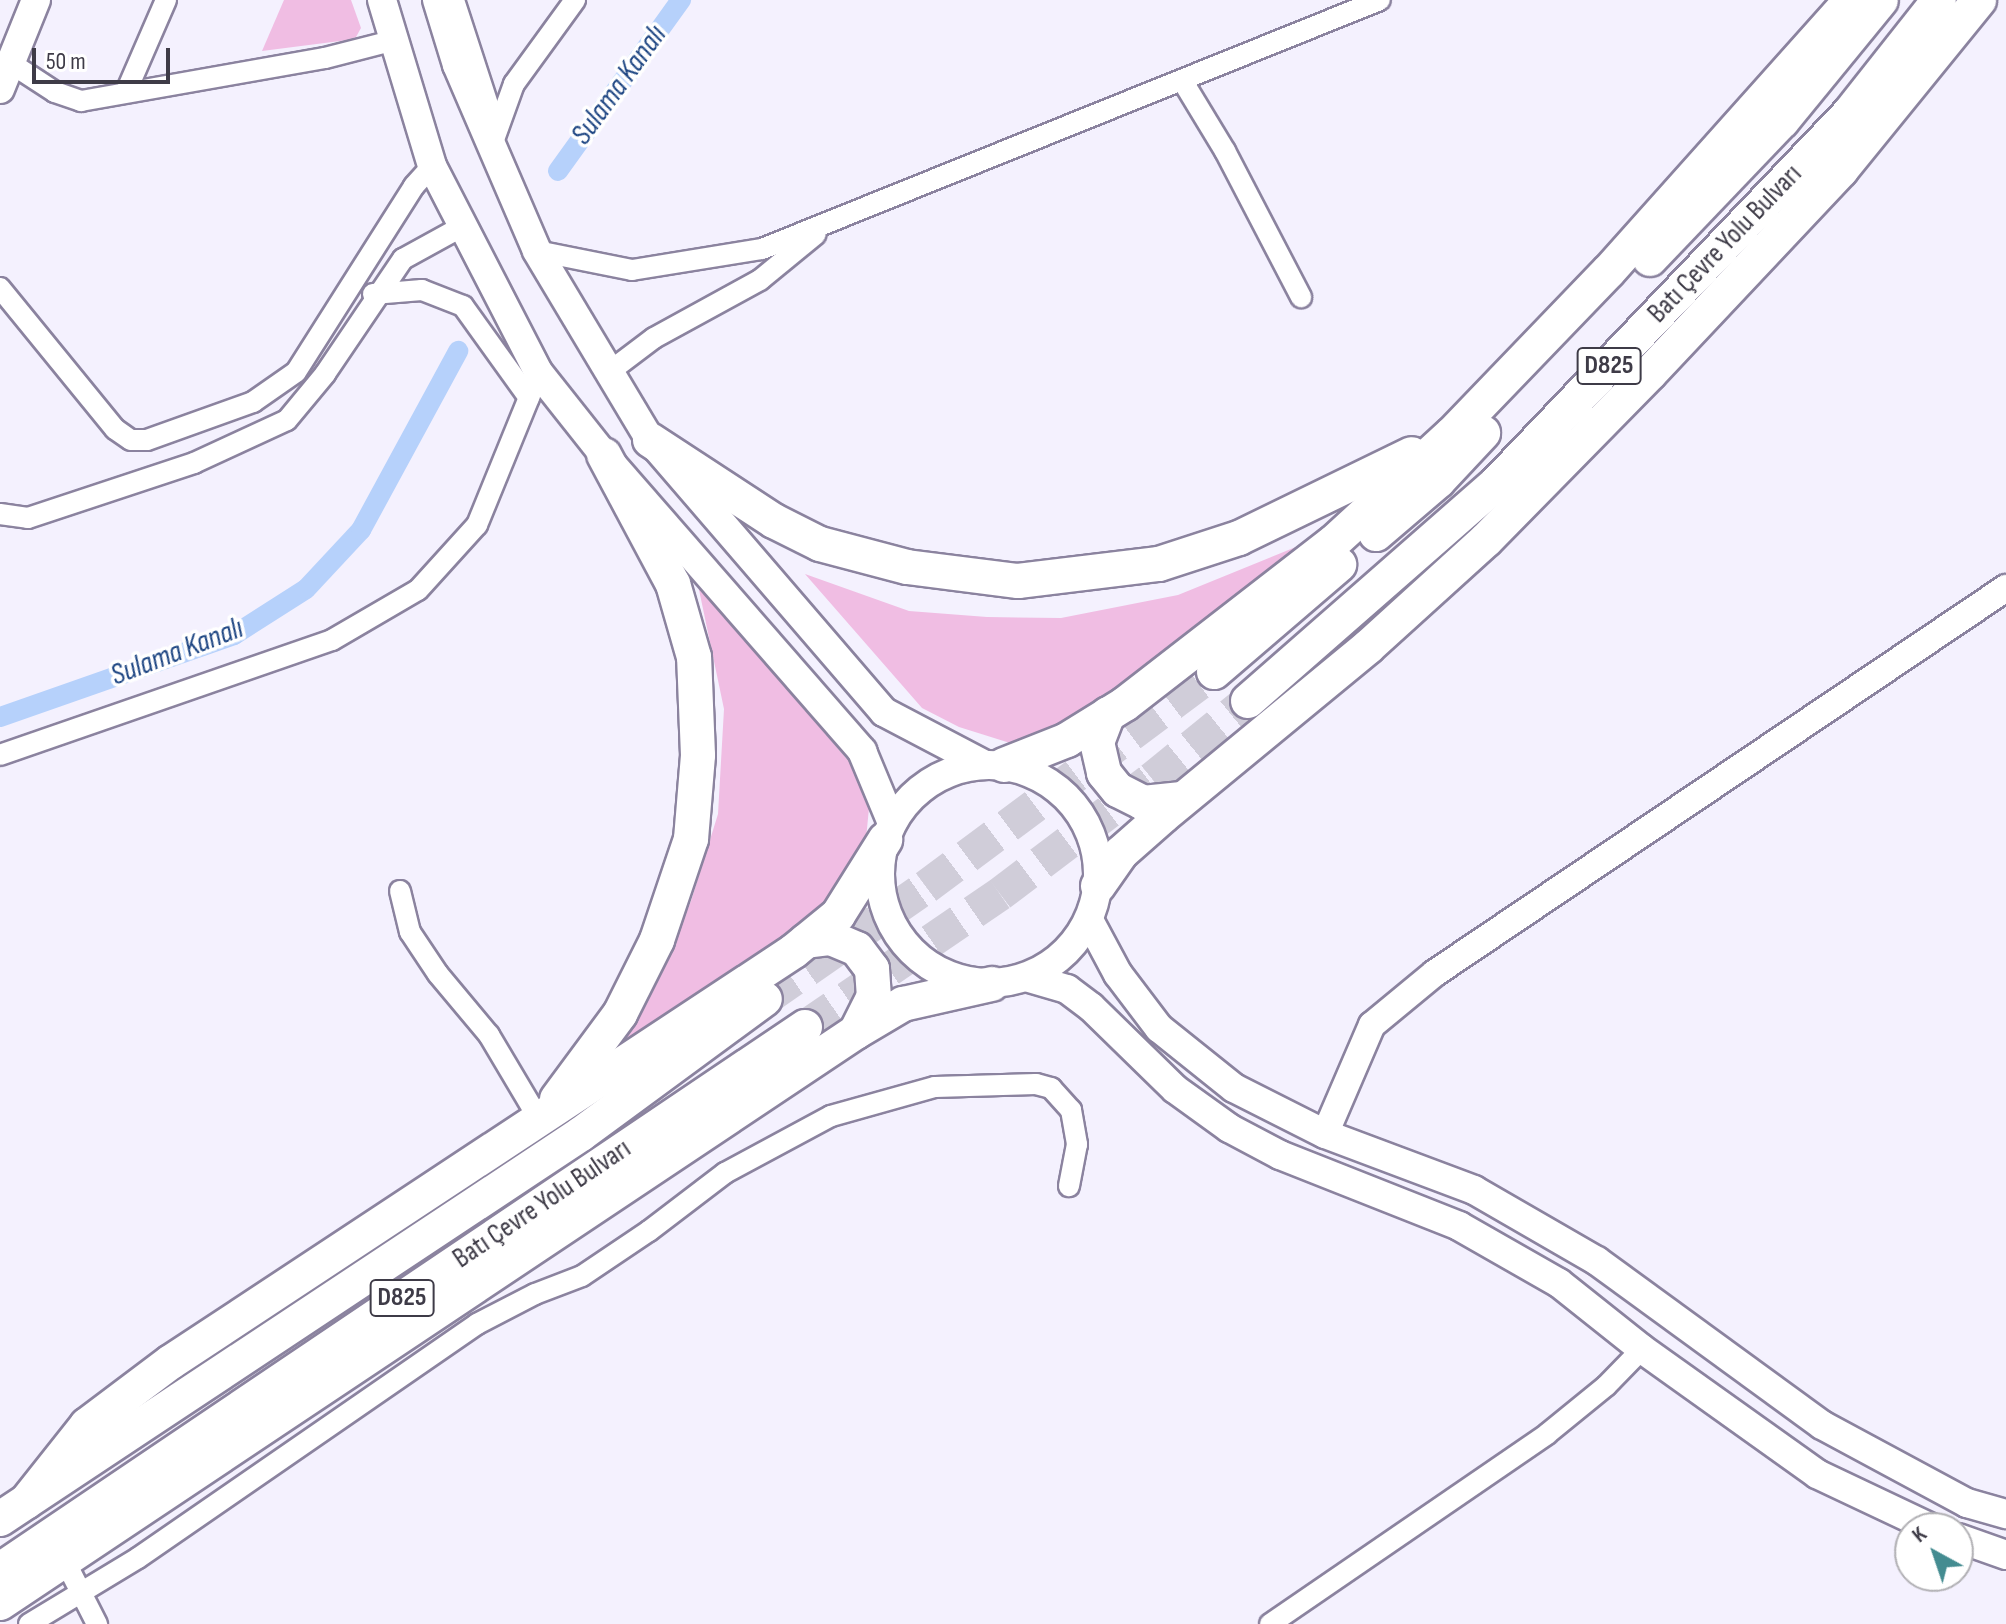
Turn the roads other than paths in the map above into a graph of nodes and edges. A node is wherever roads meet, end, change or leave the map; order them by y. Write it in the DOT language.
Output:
graph roads {
  1 [pos="36,0"];
  2 [pos="166,0"];
  3 [pos="382,0"];
  4 [pos="437,0"];
  5 [pos="454,0"];
  6 [pos="575,0"];
  7 [pos="1380,0"];
  8 [pos="1851,0"];
  9 [pos="1881,0"];
  10 [pos="1939,0"];
  11 [pos="1979,0"];
  12 [pos="395,40"];
  13 [pos="6,76"];
  14 [pos="1182,80"];
  15 [pos="126,92"];
  16 [pos="494,138"];
  17 [pos="432,166"];
  18 [pos="831,221"];
  19 [pos="463,226"];
  20 [pos="537,251"];
  21 [pos="0,288"];
  22 [pos="381,292"];
  23 [pos="1301,297"];
  24 [pos="342,301"];
  25 [pos="609,372"];
  26 [pos="534,386"];
  27 [pos="1452,434"];
  28 [pos="650,440"];
  29 [pos="604,455"];
  30 [pos="0,514"];
  31 [pos="2006,588"];
  32 [pos="1214,672"];
  33 [pos="1248,701"];
  34 [pos="1108,714"];
  35 [pos="0,755"];
  36 [pos="994,765"];
  37 [pos="1182,799"];
  38 [pos="889,831"];
  39 [pos="1098,886"];
  40 [pos="400,891"];
  41 [pos="1089,920"];
  42 [pos="806,941"];
  43 [pos="1026,977"];
  44 [pos="992,984"];
  45 [pos="765,999"];
  46 [pos="805,1027"];
  47 [pos="856,1032"];
  48 [pos="540,1121"];
  49 [pos="1325,1134"];
  50 [pos="1069,1186"];
  51 [pos="1642,1349"];
  52 [pos="13,1511"];
  53 [pos="1897,1512"];
  54 [pos="2006,1514"];
  55 [pos="1974,1544"];
  56 [pos="2006,1555"];
  57 [pos="65,1561"];
  58 [pos="0,1570"];
  59 [pos="81,1592"];
  60 [pos="0,1603"];
  61 [pos="29,1624"];
  62 [pos="97,1624"];
  63 [pos="1270,1624"];
  1 -- 13 [label="main road"];
  2 -- 15 [label="street"];
  3 -- 12 [label="main road"];
  4 -- 16 [label="main road"];
  5 -- 16 [label="street"];
  6 -- 16 [label="street"];
  7 -- 14 [label="street"];
  8 -- 27 [label="highway"];
  9 -- 32 [label="highway, Batı Çevre Yolu Bulvarı / D825"];
  10 -- 33 [label="highway, Batı Çevre Yolu Bulvarı / D825"];
  11 -- 37 [label="highway"];
  12 -- 15 [label="street"];
  12 -- 17 [label="main road"];
  13 -- 15 [label="street"];
  14 -- 18 [label="street"];
  14 -- 23 [label="street"];
  16 -- 20 [label="main road"];
  17 -- 19 [label="main road"];
  17 -- 24 [label="street"];
  18 -- 20 [label="street"];
  18 -- 25 [label="street"];
  19 -- 22 [label="street"];
  19 -- 26 [label="main road"];
  20 -- 25 [label="main road"];
  21 -- 24 [label="street"];
  22 -- 24 [label="street"];
  22 -- 26 [label="street"];
  22 -- 30 [label="street"];
  25 -- 28 [label="main road"];
  26 -- 29 [label="main road"];
  26 -- 35 [label="street"];
  27 -- 28 [label="highway"];
  27 -- 34 [label="highway"];
  28 -- 36 [label="main road"];
  29 -- 38 [label="main road"];
  29 -- 48 [label="highway"];
  31 -- 49 [label="street"];
  34 -- 36 [label="highway"];
  34 -- 37 [label="highway"];
  36 -- 38 [label="main road"];
  36 -- 39 [label="main road"];
  37 -- 39 [label="highway"];
  38 -- 42 [label="highway"];
  38 -- 44 [label="main road"];
  39 -- 41 [label="main road"];
  40 -- 48 [label="street"];
  41 -- 43 [label="main road"];
  41 -- 49 [label="main road"];
  42 -- 47 [label="highway"];
  42 -- 48 [label="highway"];
  43 -- 44 [label="main road"];
  43 -- 51 [label="main road"];
  44 -- 47 [label="highway"];
  45 -- 52 [label="highway, Batı Çevre Yolu Bulvarı / D825"];
  46 -- 58 [label="highway, Batı Çevre Yolu Bulvarı / D825"];
  47 -- 57 [label="highway"];
  48 -- 52 [label="highway"];
  49 -- 54 [label="main road"];
  50 -- 59 [label="street"];
  51 -- 53 [label="main road"];
  51 -- 63 [label="street"];
  55 -- 56 [label="main road"];
  57 -- 59 [label="street"];
  57 -- 60 [label="highway"];
  59 -- 61 [label="street"];
  59 -- 62 [label="street"];
}
